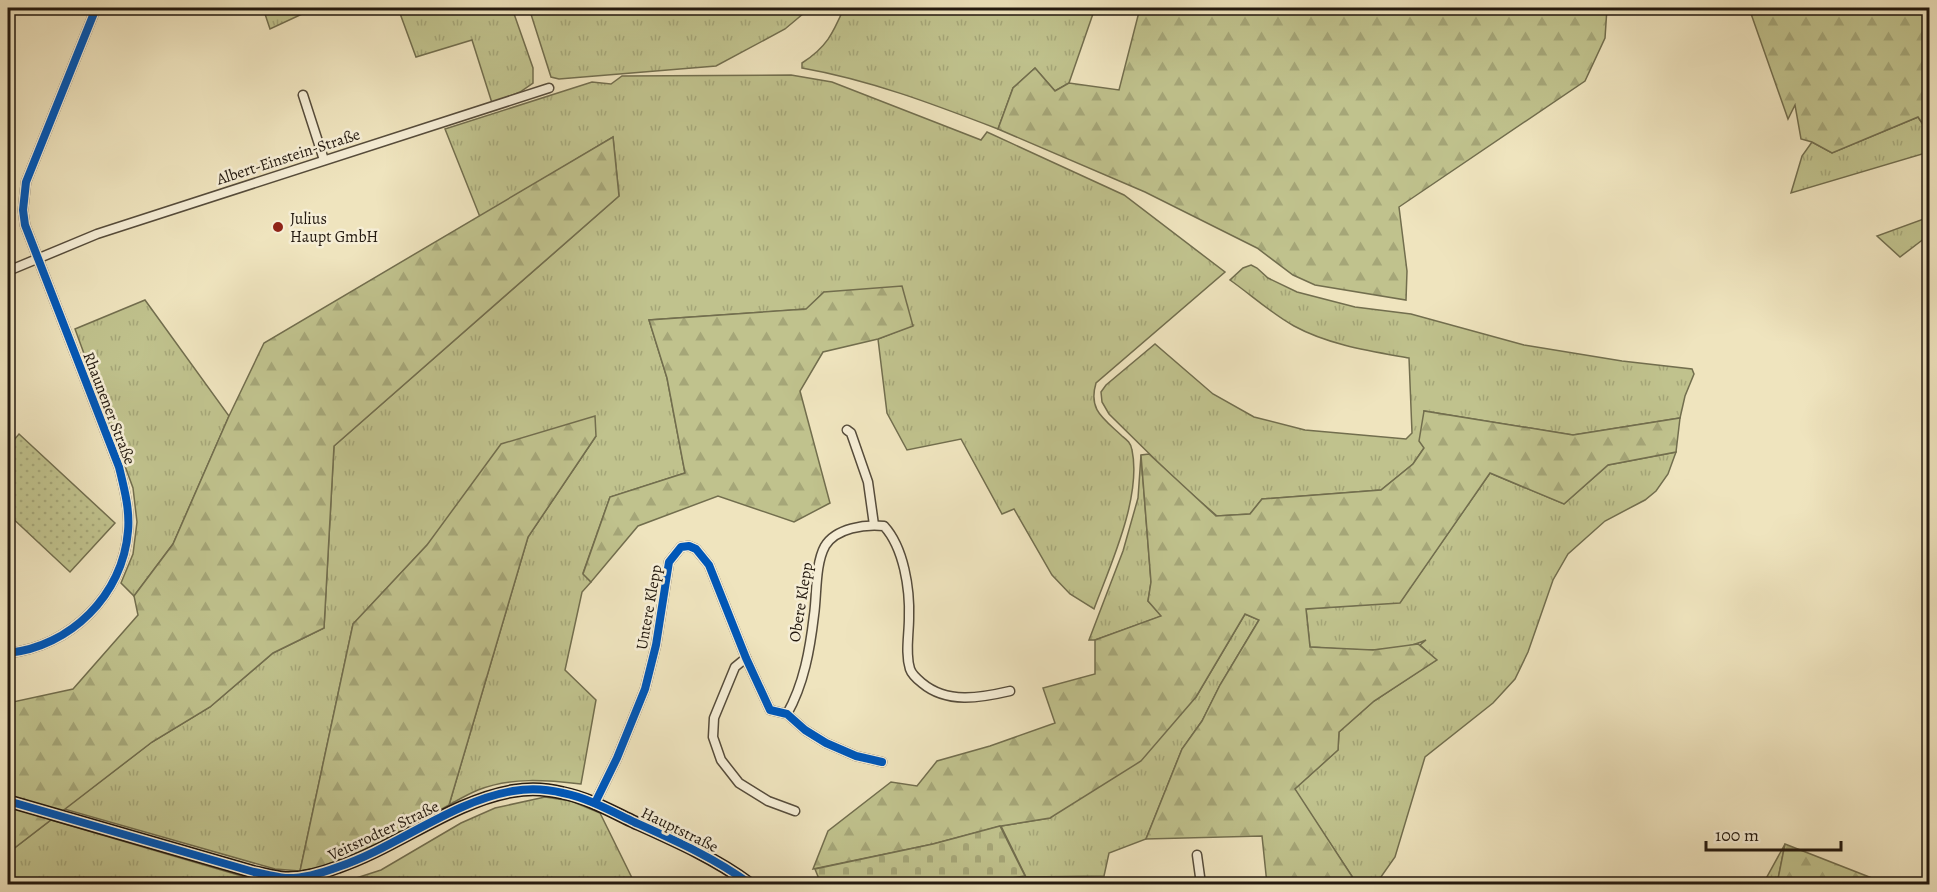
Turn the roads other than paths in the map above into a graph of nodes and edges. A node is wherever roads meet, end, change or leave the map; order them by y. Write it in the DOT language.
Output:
graph roads {
  1 [pos="96,8"];
  2 [pos="549,88"];
  3 [pos="303,95"];
  4 [pos="324,160"];
  5 [pos="38,257"];
  6 [pos="8,271"];
  7 [pos="847,430"];
  8 [pos="874,525"];
  9 [pos="8,653"];
  10 [pos="746,657"];
  11 [pos="1010,691"];
  12 [pos="787,714"];
  13 [pos="882,762"];
  14 [pos="8,801"];
  15 [pos="594,803"];
  16 [pos="795,811"];
  17 [pos="1197,855"];
  18 [pos="750,885"];
  19 [pos="1202,885"];
  1 -- 5 [label="street, Rhaunener Straße"];
  2 -- 4 [label="street, Albert-Einstein-Straße"];
  3 -- 4 [label="street"];
  4 -- 5 [label="street, Albert-Einstein-Straße"];
  5 -- 6 [label="street, Albert-Einstein-Straße"];
  5 -- 9 [label="street, Rhaunener Straße"];
  7 -- 8 [label="street"];
  8 -- 11 [label="street"];
  8 -- 12 [label="street, Obere Klepp"];
  10 -- 12 [label="street, Untere Klepp"];
  10 -- 15 [label="street, Untere Klepp"];
  10 -- 16 [label="street"];
  12 -- 13 [label="street"];
  14 -- 15 [label="street, Veitsrodter Straße"];
  15 -- 18 [label="street, Hauptstraße"];
  17 -- 19 [label="street"];
}
